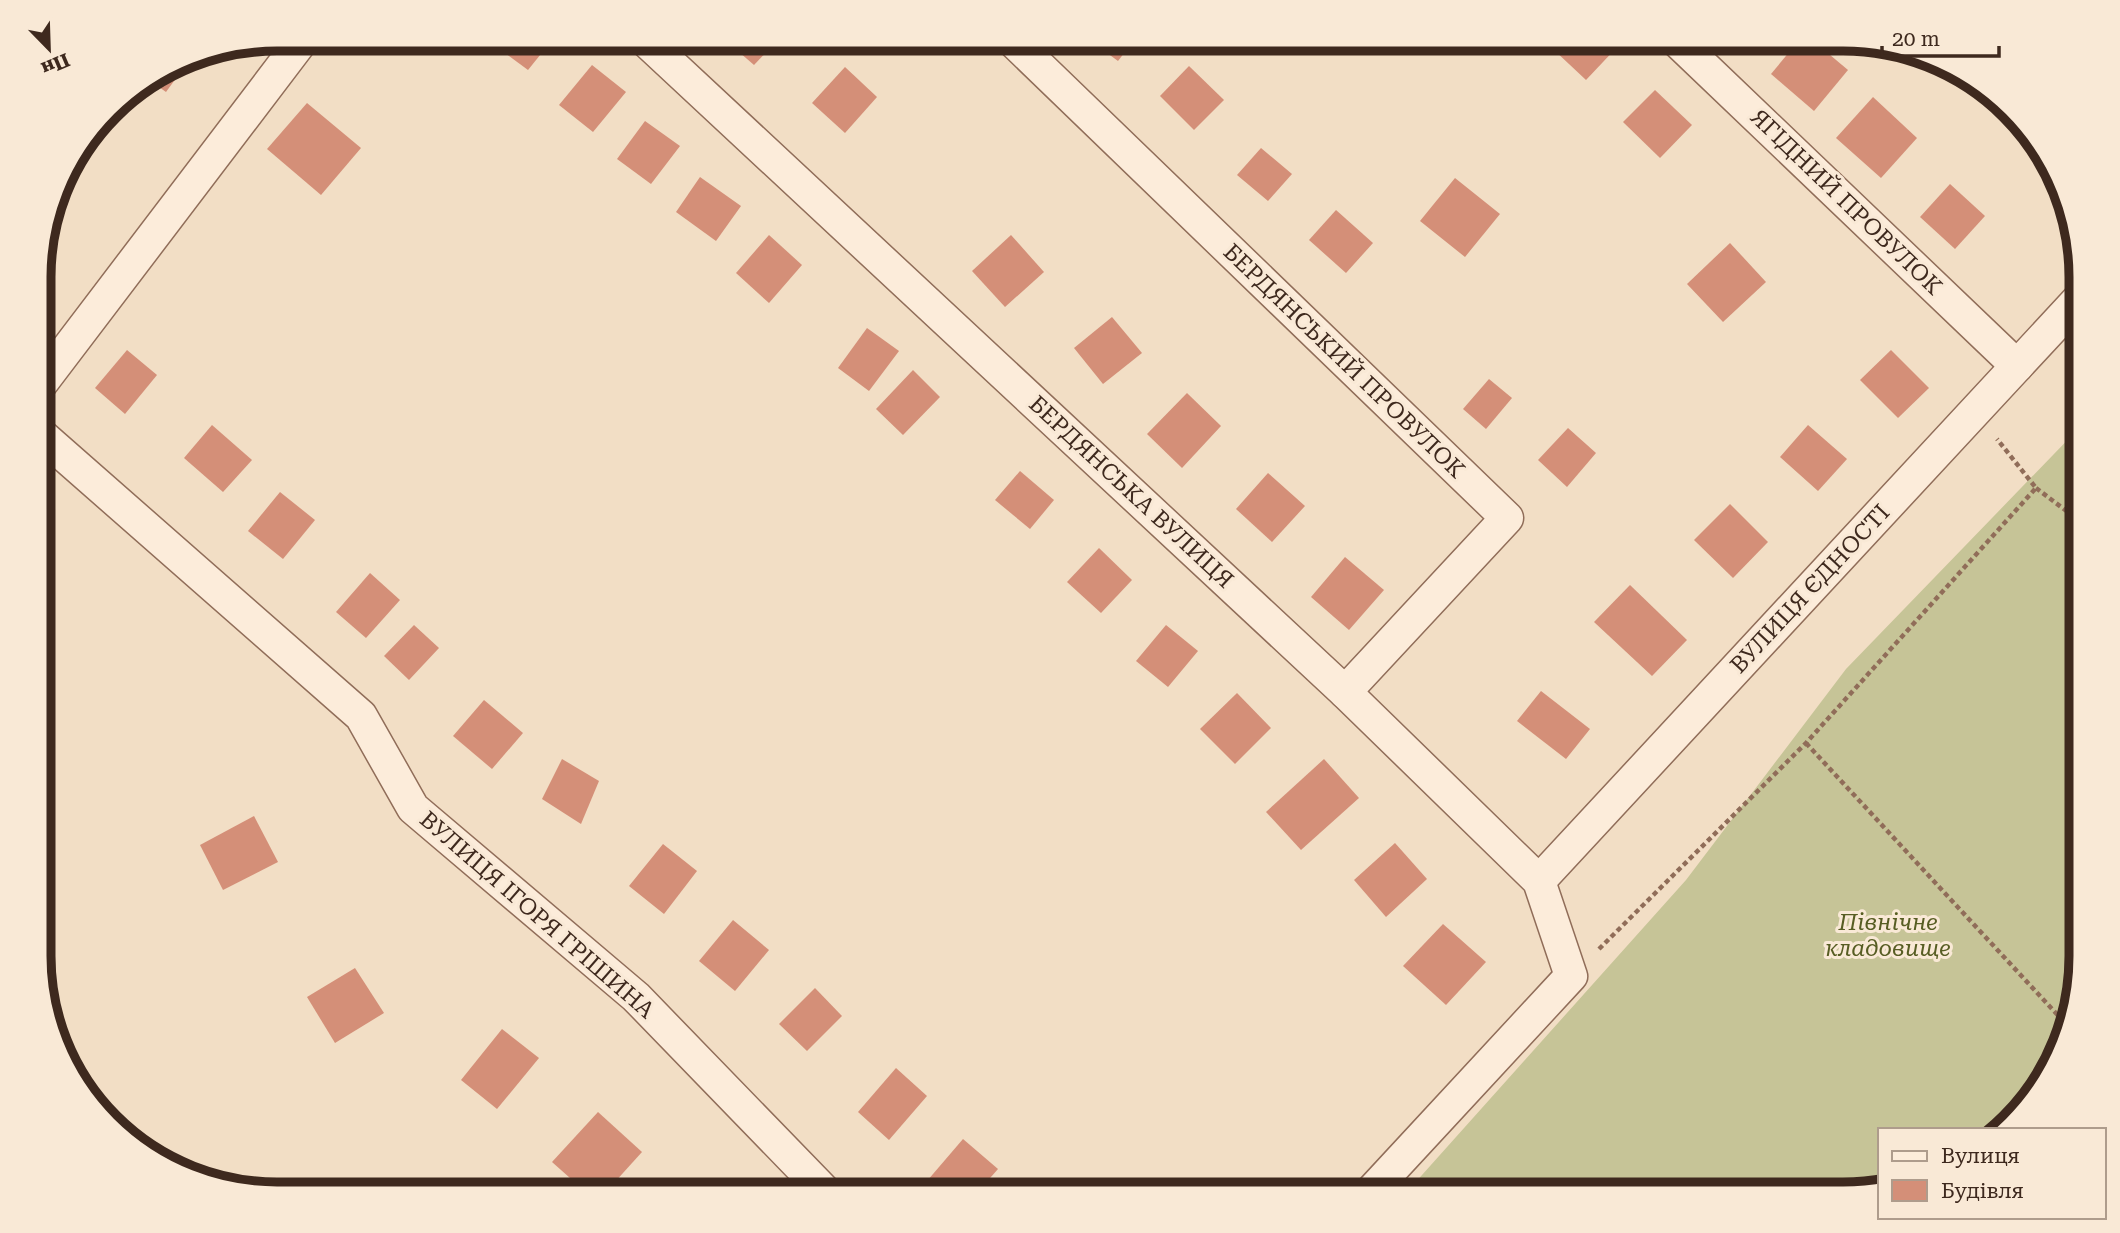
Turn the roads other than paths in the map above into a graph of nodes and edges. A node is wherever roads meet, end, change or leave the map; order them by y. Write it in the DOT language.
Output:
graph roads {
  1 [pos="293,51"];
  2 [pos="658,51"];
  3 [pos="1024,51"];
  4 [pos="1689,51"];
  5 [pos="2069,310"];
  6 [pos="2017,366"];
  7 [pos="51,370"];
  8 [pos="51,444"];
  9 [pos="1345,692"];
  10 [pos="1539,881"];
  11 [pos="815,1182"];
  12 [pos="1379,1182"];
  1 -- 7 [label="street"];
  2 -- 9 [label="street, БЕРДЯНСЬКА ВУЛИЦЯ"];
  3 -- 9 [label="street, БЕРДЯНСЬКИЙ ПРОВУЛОК"];
  4 -- 6 [label="street, ЯГІДНИЙ ПРОВУЛОК"];
  5 -- 6 [label="street, ВУЛИЦЯ ЄДНОСТІ"];
  6 -- 10 [label="street, ВУЛИЦЯ ЄДНОСТІ"];
  8 -- 11 [label="street, ВУЛИЦЯ ІГОРЯ ГРІШИНА"];
  9 -- 10 [label="street, БЕРДЯНСЬКА ВУЛИЦЯ"];
  10 -- 12 [label="street, БЕРДЯНСЬКА ВУЛИЦЯ"];
}
